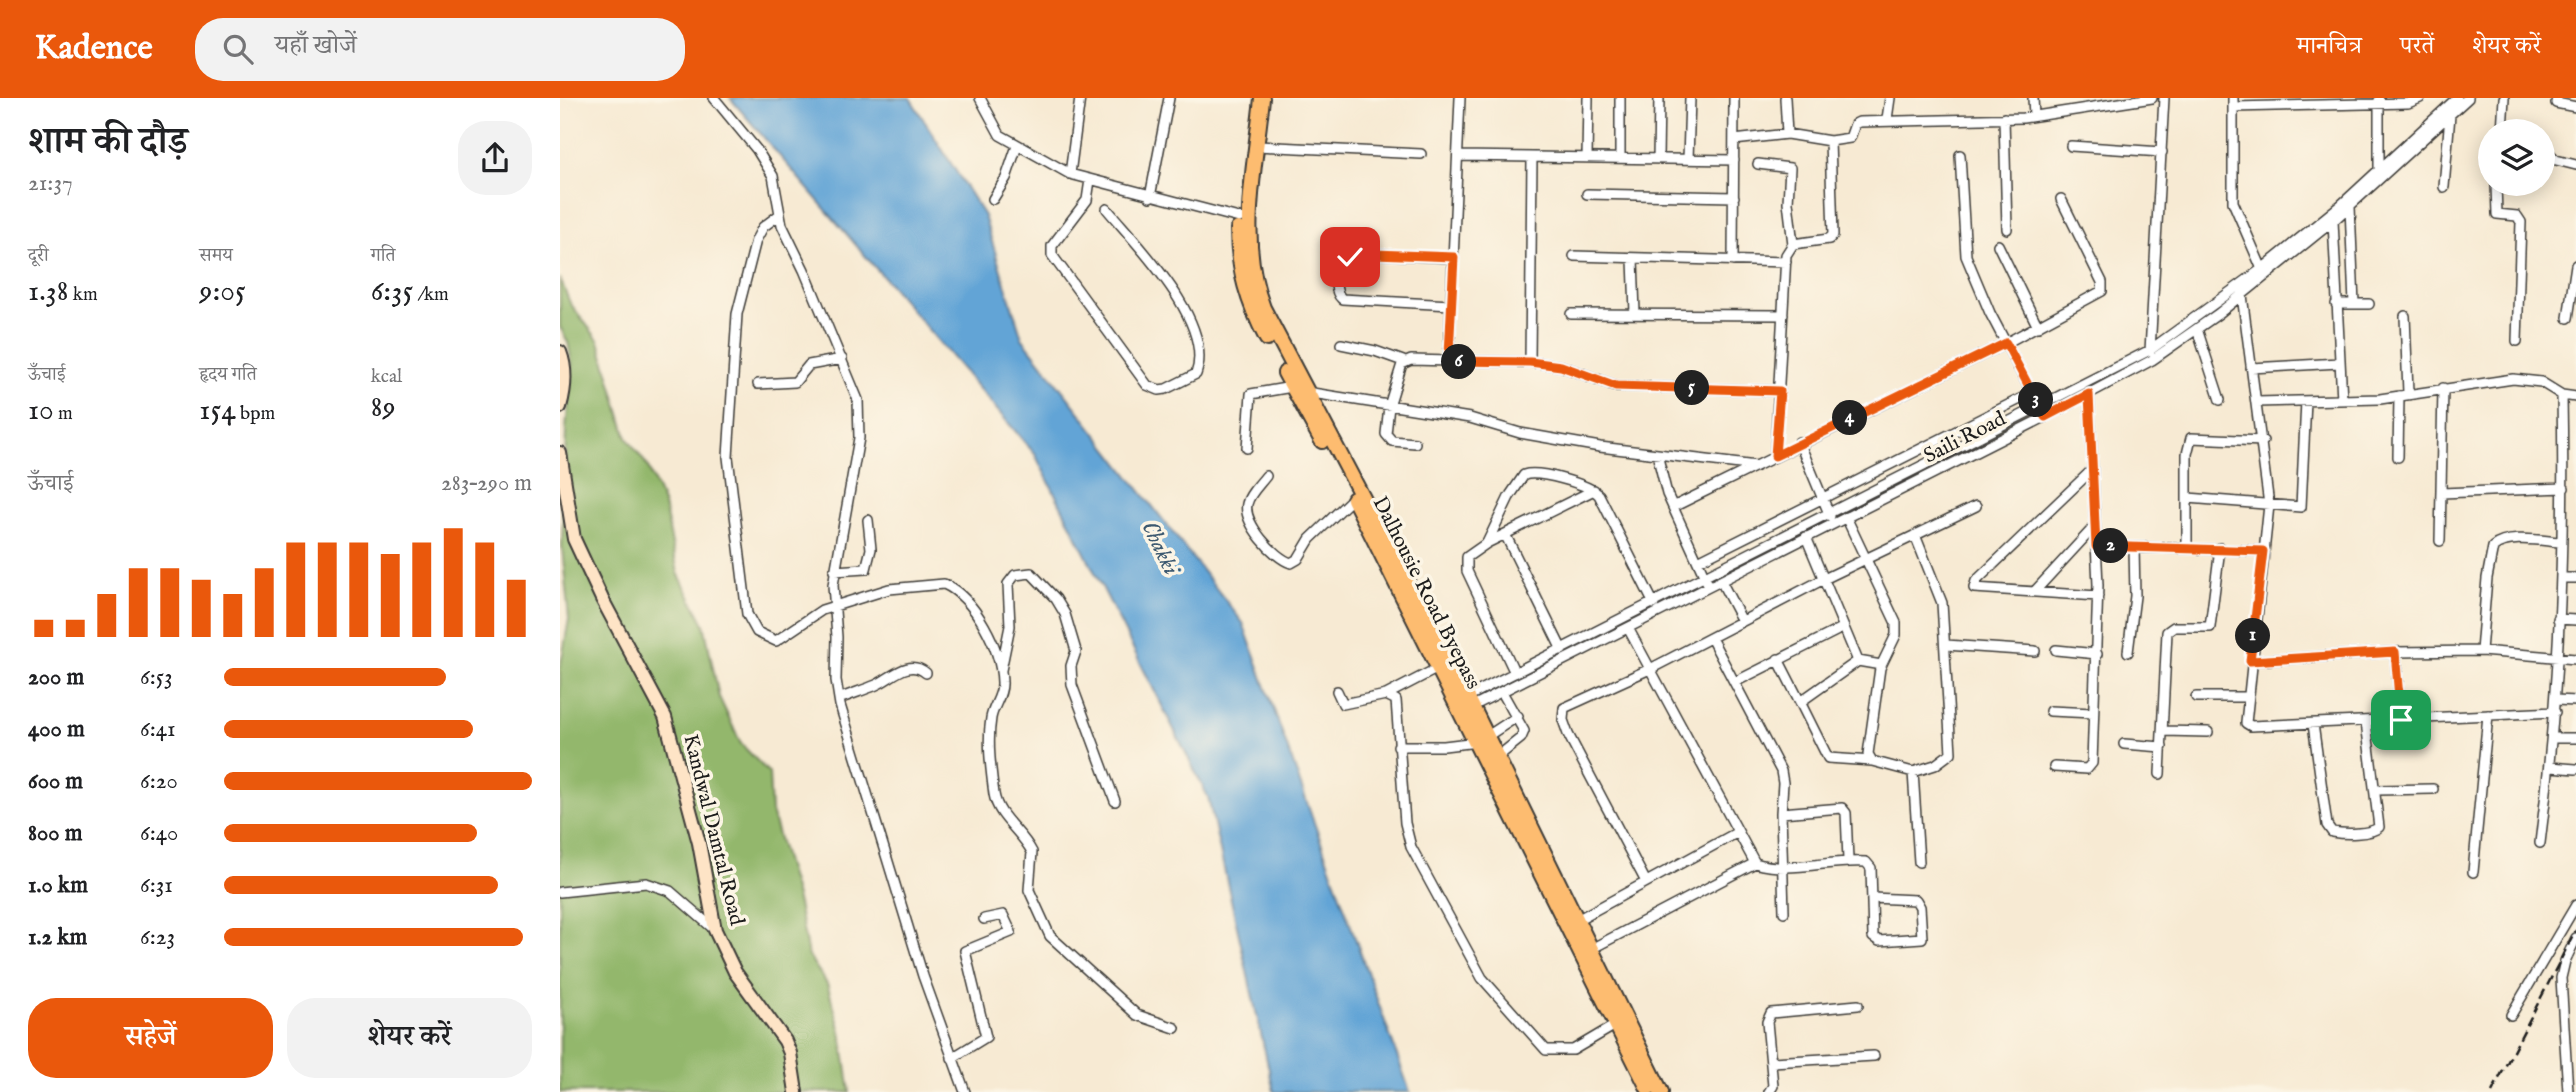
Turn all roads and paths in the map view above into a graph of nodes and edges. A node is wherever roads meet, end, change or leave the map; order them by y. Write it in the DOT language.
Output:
graph roads {
  1 [pos="714,98"];
  2 [pos="980,98"];
  3 [pos="1080,98"];
  4 [pos="1169,98"];
  5 [pos="1253,98"];
  6 [pos="1262,98"];
  7 [pos="1460,98"];
  8 [pos="1588,98"];
  9 [pos="1620,98"];
  10 [pos="1659,98"];
  11 [pos="1690,98"];
  12 [pos="1734,98"];
  13 [pos="1785,98"];
  14 [pos="1890,98"];
  15 [pos="2033,98"];
  16 [pos="2152,98"];
  17 [pos="2164,98"];
  18 [pos="2420,98"];
  19 [pos="2456,98"];
  20 [pos="2468,98"];
  21 [pos="2504,98"];
  22 [pos="2555,98"];
  23 [pos="2379,101"];
  24 [pos="2283,102"];
  25 [pos="2233,103"];
  26 [pos="2576,107"];
  27 [pos="2450,115"];
  28 [pos="2034,116"];
  29 [pos="2004,118"];
  30 [pos="2503,119"];
  31 [pos="1887,120"];
  32 [pos="1787,134"];
  33 [pos="1734,140"];
  34 [pos="1830,141"];
  35 [pos="1017,146"];
  36 [pos="1257,146"];
  37 [pos="2071,146"];
  38 [pos="2162,152"];
  39 [pos="1420,154"];
  40 [pos="1960,155"];
  41 [pos="1458,156"];
  42 [pos="1532,157"];
  43 [pos="1587,158"];
  44 [pos="1620,158"];
  45 [pos="1658,159"];
  46 [pos="1688,159"];
  47 [pos="2555,159"];
  48 [pos="1734,160"];
  49 [pos="1758,164"];
  50 [pos="2576,165"];
  51 [pos="2379,172"];
  52 [pos="1070,174"];
  53 [pos="1090,180"];
  54 [pos="2444,187"];
  55 [pos="1587,194"];
  56 [pos="2496,196"];
  57 [pos="1150,197"];
  58 [pos="1734,197"];
  59 [pos="993,199"];
  60 [pos="2061,199"];
  61 [pos="2350,207"];
  62 [pos="1107,209"];
  63 [pos="779,215"];
  64 [pos="1239,218"];
  65 [pos="2333,221"];
  66 [pos="2007,229"];
  67 [pos="1793,244"];
  68 [pos="1998,245"];
  69 [pos="1574,256"];
  70 [pos="1454,257"];
  71 [pos="1633,259"];
  72 [pos="1733,261"];
  73 [pos="1786,262"];
  74 [pos="2576,265"];
  75 [pos="2262,269"];
  76 [pos="2242,295"];
  77 [pos="2336,304"];
  78 [pos="2354,304"];
  79 [pos="2369,304"];
  80 [pos="1451,305"];
  81 [pos="1634,313"];
  82 [pos="1571,314"];
  83 [pos="1783,315"];
  84 [pos="2405,316"];
  85 [pos="2568,318"];
  86 [pos="2038,327"];
  87 [pos="2197,329"];
  88 [pos="2517,341"];
  89 [pos="2006,343"];
  90 [pos="1341,344"];
  91 [pos="560,352"];
  92 [pos="2151,355"];
  93 [pos="842,359"];
  94 [pos="1403,361"];
  95 [pos="1451,361"];
  96 [pos="1530,362"];
  97 [pos="2339,363"];
  98 [pos="2251,368"];
  99 [pos="758,384"];
  100 [pos="2444,388"];
  101 [pos="1299,389"];
  102 [pos="1780,391"];
  103 [pos="2032,393"];
  104 [pos="2089,394"];
  105 [pos="2404,395"];
  106 [pos="2562,395"];
  107 [pos="2576,397"];
  108 [pos="2220,400"];
  109 [pos="2342,400"];
  110 [pos="2306,401"];
  111 [pos="2257,402"];
  112 [pos="1389,406"];
  113 [pos="560,407"];
  114 [pos="2043,413"];
  115 [pos="2263,441"];
  116 [pos="1799,442"];
  117 [pos="1415,443"];
  118 [pos="1247,448"];
  119 [pos="560,453"];
  120 [pos="1657,454"];
  121 [pos="1775,456"];
  122 [pos="2398,457"];
  123 [pos="1756,466"];
  124 [pos="2092,470"];
  125 [pos="1266,477"];
  126 [pos="2564,488"];
  127 [pos="1594,490"];
  128 [pos="2442,494"];
  129 [pos="1823,496"];
  130 [pos="1353,498"];
  131 [pos="2188,498"];
  132 [pos="2270,505"];
  133 [pos="1976,506"];
  134 [pos="1672,507"];
  135 [pos="1829,514"];
  136 [pos="1846,517"];
  137 [pos="868,520"];
  138 [pos="1834,524"];
  139 [pos="2095,526"];
  140 [pos="1505,534"];
  141 [pos="1915,535"];
  142 [pos="1807,537"];
  143 [pos="2440,541"];
  144 [pos="1487,542"];
  145 [pos="2562,542"];
  146 [pos="2096,546"];
  147 [pos="2134,547"];
  148 [pos="2187,547"];
  149 [pos="2220,548"];
  150 [pos="2263,551"];
  151 [pos="1867,559"];
  152 [pos="1698,561"];
  153 [pos="834,571"];
  154 [pos="1705,577"];
  155 [pos="2561,578"];
  156 [pos="2576,578"];
  157 [pos="1824,579"];
  158 [pos="1721,581"];
  159 [pos="1709,588"];
  160 [pos="2035,591"];
  161 [pos="2098,596"];
  162 [pos="1654,604"];
  163 [pos="834,606"];
  164 [pos="2558,619"];
  165 [pos="2576,620"];
  166 [pos="1742,621"];
  167 [pos="1844,627"];
  168 [pos="1628,628"];
  169 [pos="1711,638"];
  170 [pos="1946,645"];
  171 [pos="1562,650"];
  172 [pos="2056,650"];
  173 [pos="2035,651"];
  174 [pos="2128,652"];
  175 [pos="2395,652"];
  176 [pos="2481,652"];
  177 [pos="2097,654"];
  178 [pos="2557,658"];
  179 [pos="1778,659"];
  180 [pos="2576,659"];
  181 [pos="1858,661"];
  182 [pos="2250,661"];
  183 [pos="1881,665"];
  184 [pos="1440,667"];
  185 [pos="1652,668"];
  186 [pos="1000,672"];
  187 [pos="926,673"];
  188 [pos="1515,673"];
  189 [pos="1735,682"];
  190 [pos="1338,691"];
  191 [pos="1502,692"];
  192 [pos="1386,695"];
  193 [pos="2196,696"];
  194 [pos="2248,697"];
  195 [pos="839,698"];
  196 [pos="2556,700"];
  197 [pos="2576,701"];
  198 [pos="1800,702"];
  199 [pos="1465,704"];
  200 [pos="2050,711"];
  201 [pos="2555,712"];
  202 [pos="2093,713"];
  203 [pos="2488,715"];
  204 [pos="1518,716"];
  205 [pos="2401,720"];
  206 [pos="2366,722"];
  207 [pos="2313,724"];
  208 [pos="2163,731"];
  209 [pos="2208,732"];
  210 [pos="2554,738"];
  211 [pos="2576,738"];
  212 [pos="1481,739"];
  213 [pos="2124,744"];
  214 [pos="1398,746"];
  215 [pos="2162,747"];
  216 [pos="1496,758"];
  217 [pos="1872,761"];
  218 [pos="2054,767"];
  219 [pos="2550,767"];
  220 [pos="2576,769"];
  221 [pos="1913,772"];
  222 [pos="2160,774"];
  223 [pos="2433,789"];
  224 [pos="2377,790"];
  225 [pos="1115,801"];
  226 [pos="1781,813"];
  227 [pos="1738,832"];
  228 [pos="2540,844"];
  229 [pos="1848,860"];
  230 [pos="1919,862"];
  231 [pos="1755,863"];
  232 [pos="1783,867"];
  233 [pos="2473,872"];
  234 [pos="1645,880"];
  235 [pos="560,892"];
  236 [pos="1872,898"];
  237 [pos="2576,905"];
  238 [pos="1784,912"];
  239 [pos="984,919"];
  240 [pos="1577,920"];
  241 [pos="715,930"];
  242 [pos="2576,939"];
  243 [pos="1591,949"];
  244 [pos="2572,955"];
  245 [pos="1858,1005"];
  246 [pos="2511,1015"];
  247 [pos="1617,1024"];
  248 [pos="1175,1028"];
  249 [pos="1874,1056"];
  250 [pos="952,1058"];
  251 [pos="1772,1062"];
  252 [pos="796,1092"];
  253 [pos="965,1092"];
  254 [pos="1651,1092"];
  255 [pos="1661,1092"];
  256 [pos="1769,1092"];
  257 [pos="2568,1092"];
  1 -- 63 [label="street"];
  2 -- 35 [label="street"];
  3 -- 52 [label="street"];
  4 -- 57 [label="street"];
  5 -- 64 [label="highway, Dalhousie Road Byepass"];
  6 -- 36 [label="highway"];
  7 -- 41 [label="street"];
  8 -- 43 [label="street"];
  9 -- 44 [label="street"];
  10 -- 45 [label="street"];
  11 -- 46 [label="street"];
  12 -- 33 [label="street"];
  13 -- 32 [label="street"];
  14 -- 31 [label="street"];
  15 -- 28 [label="street"];
  16 -- 28 [label="street"];
  17 -- 38 [label="street"];
  18 -- 23 [label="street"];
  19 -- 51 [label="street"];
  20 -- 27 [label="street, Saili Road"];
  21 -- 30 [label="street"];
  22 -- 26 [label="street"];
  23 -- 24 [label="street"];
  23 -- 51 [label="street"];
  24 -- 25 [label="street"];
  25 -- 75 [label="street"];
  27 -- 54 [label="street"];
  27 -- 61 [label="street, Saili Road"];
  28 -- 29 [label="street"];
  29 -- 31 [label="street"];
  29 -- 66 [label="street"];
  31 -- 34 [label="street"];
  32 -- 33 [label="street"];
  32 -- 34 [label="street"];
  33 -- 48 [label="street"];
  34 -- 67 [label="street"];
  35 -- 52 [label="street"];
  35 -- 59 [label="street"];
  36 -- 39 [label="street"];
  36 -- 101 [label="highway"];
  37 -- 38 [label="street"];
  38 -- 92 [label="street"];
  40 -- 89 [label="street"];
  41 -- 42 [label="street"];
  41 -- 70 [label="street"];
  42 -- 43 [label="street"];
  42 -- 96 [label="street"];
  43 -- 44 [label="street"];
  44 -- 45 [label="street"];
  45 -- 46 [label="street"];
  46 -- 48 [label="street"];
  47 -- 50 [label="street"];
  48 -- 58 [label="street"];
  49 -- 67 [label="street"];
  51 -- 75 [label="street"];
  52 -- 53 [label="street"];
  53 -- 57 [label="street"];
  53 -- 62 [label="street"];
  55 -- 58 [label="street"];
  56 -- 88 [label="street"];
  57 -- 64 [label="street"];
  58 -- 72 [label="street"];
  60 -- 86 [label="street"];
  61 -- 65 [label="street, Saili Road"];
  61 -- 78 [label="street"];
  63 -- 93 [label="street"];
  63 -- 163 [label="street"];
  64 -- 101 [label="highway, Dalhousie Road Byepass"];
  65 -- 76 [label="street, Saili Road"];
  65 -- 77 [label="street"];
  67 -- 73 [label="street"];
  68 -- 86 [label="street"];
  69 -- 71 [label="street"];
  70 -- 80 [label="street"];
  70 -- 80 [label="street"];
  71 -- 72 [label="street"];
  71 -- 81 [label="street"];
  72 -- 73 [label="street"];
  73 -- 83 [label="street"];
  74 -- 85 [label="street"];
  75 -- 92 [label="street"];
  76 -- 87 [label="street, Saili Road"];
  76 -- 98 [label="street"];
  77 -- 78 [label="street"];
  77 -- 97 [label="street"];
  78 -- 79 [label="street"];
  80 -- 95 [label="street"];
  81 -- 82 [label="street"];
  81 -- 83 [label="street"];
  83 -- 102 [label="street"];
  84 -- 105 [label="street"];
  86 -- 89 [label="street"];
  87 -- 92 [label="street, Saili Road"];
  87 -- 108 [label="street"];
  89 -- 103 [label="street"];
  89 -- 116 [label="street"];
  90 -- 94 [label="street"];
  91 -- 113 [label="main road"];
  92 -- 104 [label="street, Saili Road"];
  92 -- 114 [label="street"];
  93 -- 99 [label="street"];
  93 -- 153 [label="street"];
  94 -- 95 [label="street"];
  94 -- 112 [label="street"];
  95 -- 96 [label="street"];
  96 -- 102 [label="street"];
  97 -- 98 [label="street"];
  97 -- 109 [label="street"];
  98 -- 111 [label="street"];
  100 -- 105 [label="street"];
  100 -- 106 [label="street"];
  100 -- 128 [label="street"];
  101 -- 112 [label="street"];
  101 -- 118 [label="street"];
  101 -- 130 [label="highway, Dalhousie Road Byepass"];
  101 -- 199 [label="highway"];
  102 -- 121 [label="street"];
  103 -- 114 [label="street"];
  103 -- 129 [label="street"];
  104 -- 114 [label="street, Saili Road"];
  104 -- 124 [label="street"];
  105 -- 109 [label="street"];
  105 -- 122 [label="street"];
  106 -- 107 [label="street"];
  106 -- 126 [label="street"];
  109 -- 110 [label="street"];
  110 -- 111 [label="street"];
  110 -- 132 [label="street"];
  111 -- 115 [label="street"];
  112 -- 117 [label="street"];
  112 -- 120 [label="street"];
  114 -- 135 [label="street"];
  114 -- 136 [label="street, Saili Road"];
  115 -- 131 [label="street"];
  115 -- 132 [label="street"];
  116 -- 121 [label="street"];
  116 -- 129 [label="street"];
  119 -- 241 [label="main road, Kandwal Damtal Road"];
  120 -- 123 [label="street"];
  120 -- 134 [label="street"];
  121 -- 123 [label="street"];
  123 -- 134 [label="street"];
  124 -- 139 [label="street"];
  124 -- 160 [label="street"];
  125 -- 130 [label="street"];
  126 -- 128 [label="street"];
  126 -- 145 [label="street"];
  127 -- 140 [label="street"];
  127 -- 144 [label="street"];
  127 -- 162 [label="street"];
  128 -- 143 [label="street"];
  129 -- 135 [label="street"];
  129 -- 152 [label="street"];
  130 -- 184 [label="highway, Dalhousie Road Byepass"];
  131 -- 132 [label="street"];
  131 -- 148 [label="street"];
  132 -- 150 [label="street"];
  133 -- 141 [label="street"];
  134 -- 152 [label="street"];
  135 -- 138 [label="street"];
  135 -- 154 [label="street"];
  136 -- 138 [label="street, Saili Road"];
  136 -- 151 [label="street"];
  137 -- 153 [label="street"];
  138 -- 142 [label="street, Saili Road"];
  139 -- 146 [label="street"];
  139 -- 160 [label="street"];
  140 -- 144 [label="street"];
  140 -- 171 [label="street"];
  141 -- 151 [label="street"];
  141 -- 170 [label="street"];
  142 -- 157 [label="street"];
  142 -- 158 [label="street, Saili Road"];
  144 -- 188 [label="street"];
  145 -- 155 [label="street"];
  145 -- 176 [label="street"];
  146 -- 147 [label="street"];
  146 -- 161 [label="street"];
  147 -- 148 [label="street"];
  147 -- 174 [label="street"];
  148 -- 149 [label="street"];
  149 -- 150 [label="street"];
  149 -- 208 [label="street"];
  150 -- 182 [label="street"];
  151 -- 157 [label="street"];
  151 -- 183 [label="street"];
  152 -- 154 [label="street"];
  153 -- 163 [label="street"];
  154 -- 159 [label="street"];
  154 -- 162 [label="street"];
  155 -- 156 [label="street"];
  155 -- 164 [label="street"];
  157 -- 166 [label="street"];
  157 -- 167 [label="street"];
  158 -- 159 [label="street, Saili Road"];
  158 -- 166 [label="street"];
  159 -- 168 [label="street, Saili Road"];
  160 -- 161 [label="street"];
  161 -- 177 [label="street"];
  162 -- 171 [label="street"];
  163 -- 186 [label="street"];
  163 -- 195 [label="street"];
  164 -- 165 [label="street"];
  164 -- 178 [label="street"];
  166 -- 169 [label="street"];
  167 -- 179 [label="street"];
  167 -- 181 [label="street"];
  168 -- 185 [label="street"];
  168 -- 191 [label="street, Saili Road"];
  169 -- 185 [label="street"];
  169 -- 189 [label="street"];
  170 -- 173 [label="street"];
  170 -- 221 [label="street"];
  171 -- 188 [label="street"];
  172 -- 177 [label="street"];
  175 -- 176 [label="street"];
  175 -- 182 [label="street"];
  175 -- 205 [label="street"];
  176 -- 178 [label="street"];
  177 -- 202 [label="street"];
  178 -- 180 [label="street"];
  178 -- 196 [label="street"];
  179 -- 189 [label="street"];
  179 -- 198 [label="street"];
  181 -- 183 [label="street"];
  181 -- 198 [label="street"];
  182 -- 194 [label="street"];
  183 -- 217 [label="street"];
  184 -- 192 [label="street"];
  184 -- 199 [label="highway, Dalhousie Road Byepass"];
  185 -- 227 [label="street"];
  185 -- 234 [label="street"];
  186 -- 225 [label="street"];
  186 -- 248 [label="street"];
  187 -- 195 [label="street"];
  188 -- 199 [label="street"];
  189 -- 226 [label="street"];
  190 -- 192 [label="street"];
  191 -- 199 [label="street, Saili Road"];
  191 -- 204 [label="street"];
  192 -- 214 [label="street"];
  193 -- 194 [label="street"];
  194 -- 207 [label="street"];
  195 -- 250 [label="street"];
  196 -- 197 [label="street"];
  196 -- 201 [label="street"];
  198 -- 217 [label="street"];
  199 -- 212 [label="highway, Dalhousie Road Byepass"];
  200 -- 202 [label="street"];
  201 -- 203 [label="street"];
  201 -- 210 [label="street"];
  202 -- 218 [label="street"];
  203 -- 205 [label="street"];
  203 -- 233 [label="street"];
  204 -- 212 [label="street"];
  204 -- 216 [label="street"];
  205 -- 206 [label="street"];
  206 -- 207 [label="street"];
  206 -- 224 [label="street"];
  207 -- 224 [label="street"];
  208 -- 209 [label="street"];
  208 -- 215 [label="street"];
  210 -- 211 [label="street"];
  210 -- 219 [label="street"];
  212 -- 214 [label="street"];
  212 -- 216 [label="highway"];
  212 -- 247 [label="highway, Dalhousie Road Byepass"];
  213 -- 215 [label="street"];
  214 -- 247 [label="street"];
  215 -- 222 [label="street"];
  216 -- 240 [label="highway"];
  217 -- 221 [label="street"];
  219 -- 220 [label="street"];
  219 -- 228 [label="street"];
  221 -- 230 [label="street"];
  223 -- 224 [label="street"];
  226 -- 229 [label="street"];
  226 -- 232 [label="street"];
  227 -- 231 [label="street"];
  227 -- 234 [label="street"];
  229 -- 232 [label="street"];
  229 -- 236 [label="street"];
  231 -- 232 [label="street"];
  231 -- 243 [label="street"];
  232 -- 238 [label="street"];
  234 -- 240 [label="street"];
  235 -- 241 [label="street"];
  236 -- 236 [label="street"];
  237 -- 246 [label="street"];
  239 -- 250 [label="street"];
  240 -- 243 [label="highway"];
  241 -- 252 [label="main road, Kandwal Damtal Road"];
  242 -- 244 [label="street"];
  243 -- 255 [label="highway"];
  244 -- 257 [label="street"];
  245 -- 251 [label="street"];
  247 -- 254 [label="highway, Dalhousie Road Byepass"];
  249 -- 251 [label="street"];
  250 -- 253 [label="street"];
  251 -- 256 [label="street"];
}
